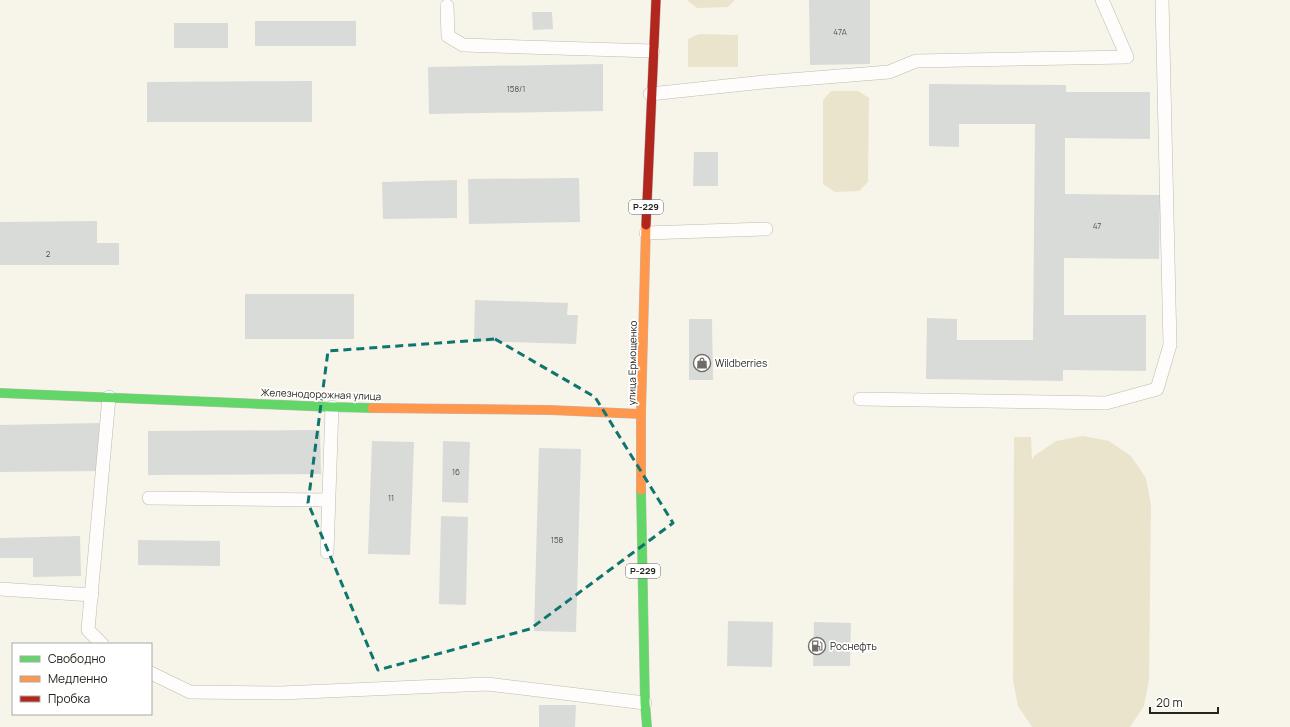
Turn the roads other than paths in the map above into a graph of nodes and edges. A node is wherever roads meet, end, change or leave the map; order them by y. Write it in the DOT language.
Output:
graph roads {
  1 [pos="656,0"];
  2 [pos="1102,0"];
  3 [pos="1162,0"];
  4 [pos="447,6"];
  5 [pos="653,51"];
  6 [pos="650,94"];
  7 [pos="766,229"];
  8 [pos="646,233"];
  9 [pos="0,393"];
  10 [pos="109,397"];
  11 [pos="860,399"];
  12 [pos="332,406"];
  13 [pos="642,414"];
  14 [pos="149,498"];
  15 [pos="328,500"];
  16 [pos="327,552"];
  17 [pos="0,589"];
  18 [pos="92,595"];
  19 [pos="101,643"];
  20 [pos="152,673"];
  21 [pos="645,703"];
  22 [pos="647,727"];
  1 -- 5 [label="main road, улица Ермощенко / Р-229"];
  2 -- 6 [label="lane"];
  3 -- 11 [label="lane"];
  4 -- 5 [label="lane"];
  5 -- 6 [label="main road, улица Ермощенко / Р-229"];
  6 -- 8 [label="main road, улица Ермощенко / Р-229"];
  7 -- 8 [label="lane"];
  8 -- 13 [label="main road, улица Ермощенко / Р-229"];
  9 -- 10 [label="main road, Железнодорожная улица"];
  10 -- 12 [label="main road, Железнодорожная улица"];
  10 -- 18 [label="lane"];
  12 -- 13 [label="main road, Железнодорожная улица"];
  12 -- 15 [label="lane"];
  13 -- 21 [label="main road, улица Ермощенко / Р-229"];
  14 -- 15 [label="lane"];
  15 -- 16 [label="lane"];
  17 -- 18 [label="lane"];
  18 -- 19 [label="lane"];
  20 -- 21 [label="lane"];
  21 -- 22 [label="main road, улица Ермощенко / Р-229"];
}
